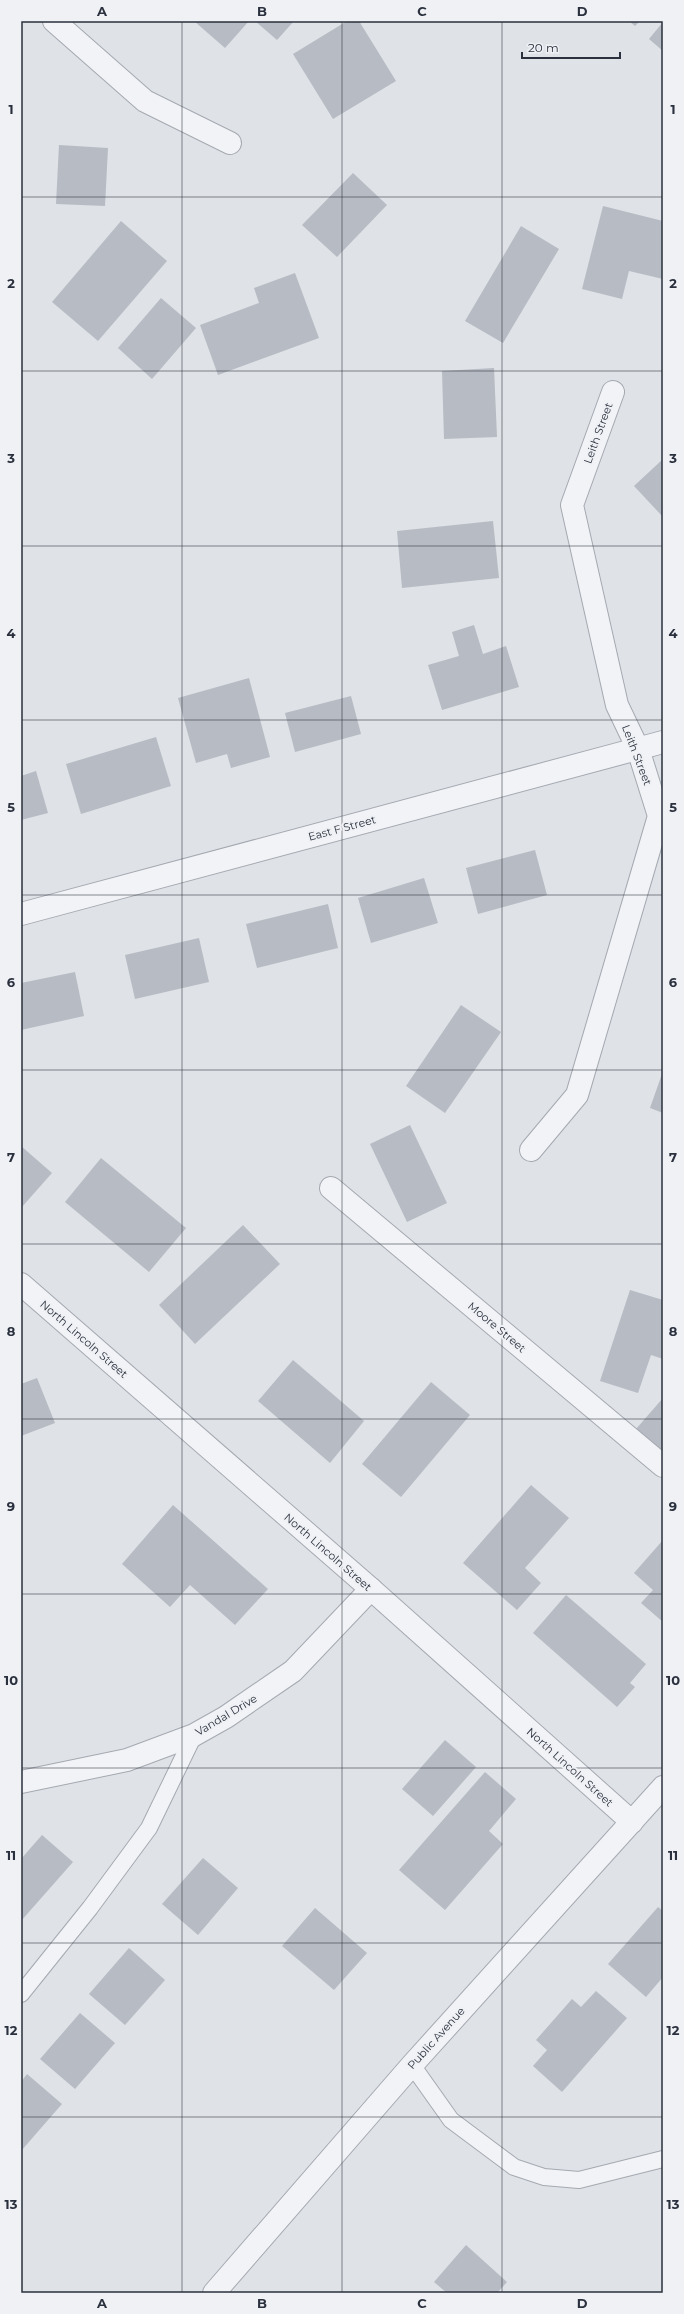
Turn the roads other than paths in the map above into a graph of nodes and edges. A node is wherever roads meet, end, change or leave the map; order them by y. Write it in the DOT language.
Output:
graph roads {
  1 [pos="54,21"];
  2 [pos="230,143"];
  3 [pos="613,392"];
  4 [pos="663,742"];
  5 [pos="638,749"];
  6 [pos="21,914"];
  7 [pos="531,1150"];
  8 [pos="331,1188"];
  9 [pos="21,1284"];
  10 [pos="663,1466"];
  11 [pos="370,1589"];
  12 [pos="194,1735"];
  13 [pos="21,1782"];
  14 [pos="663,1787"];
  15 [pos="632,1822"];
  16 [pos="21,1994"];
  17 [pos="412,2065"];
  18 [pos="663,2159"];
  19 [pos="214,2293"];
  1 -- 2 [label="street"];
  3 -- 5 [label="street, Leith Street"];
  4 -- 5 [label="street, East F Street"];
  5 -- 6 [label="street, East F Street"];
  5 -- 7 [label="street, Leith Street"];
  8 -- 10 [label="street, Moore Street"];
  9 -- 11 [label="street, North Lincoln Street"];
  11 -- 12 [label="street, Vandal Drive"];
  11 -- 15 [label="street, North Lincoln Street"];
  12 -- 13 [label="street, Vandal Drive"];
  12 -- 16 [label="lane"];
  14 -- 15 [label="street, Public Avenue"];
  15 -- 17 [label="street, Public Avenue"];
  17 -- 18 [label="lane"];
  17 -- 19 [label="street, Public Avenue"];
}
